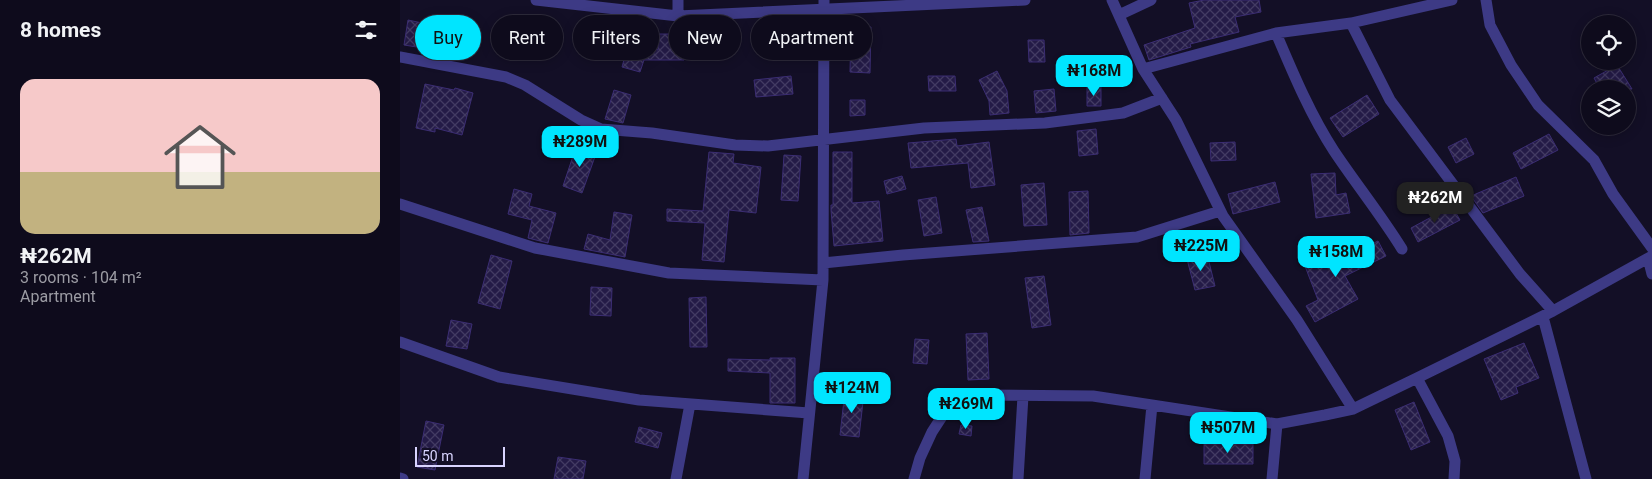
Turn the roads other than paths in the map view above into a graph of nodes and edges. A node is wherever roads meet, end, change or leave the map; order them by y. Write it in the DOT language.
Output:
graph roads {
  1 [pos="536,0"];
  2 [pos="678,0"];
  3 [pos="1025,0"];
  4 [pos="1112,0"];
  5 [pos="1151,0"];
  6 [pos="1452,0"];
  7 [pos="1486,0"];
  8 [pos="824,5"];
  9 [pos="669,15"];
  10 [pos="678,15"];
  11 [pos="691,15"];
  12 [pos="1119,16"];
  13 [pos="1351,23"];
  14 [pos="1276,33"];
  15 [pos="400,57"];
  16 [pos="1143,69"];
  17 [pos="1162,98"];
  18 [pos="823,138"];
  19 [pos="400,204"];
  20 [pos="1220,211"];
  21 [pos="1402,249"];
  22 [pos="1651,254"];
  23 [pos="823,263"];
  24 [pos="1652,274"];
  25 [pos="823,280"];
  26 [pos="1548,314"];
  27 [pos="400,342"];
  28 [pos="1417,378"];
  29 [pos="1024,396"];
  30 [pos="690,404"];
  31 [pos="1152,405"];
  32 [pos="1353,409"];
  33 [pos="809,413"];
  34 [pos="1277,424"];
  35 [pos="676,479"];
  36 [pos="803,479"];
  37 [pos="914,479"];
  38 [pos="1018,479"];
  39 [pos="1145,479"];
  40 [pos="1272,479"];
  41 [pos="1454,479"];
  42 [pos="1586,479"];
  1 -- 9 [label="street"];
  2 -- 10 [label="street"];
  3 -- 8 [label="street"];
  4 -- 12 [label="street"];
  5 -- 12 [label="street"];
  6 -- 13 [label="street"];
  7 -- 22 [label="street"];
  8 -- 11 [label="street"];
  8 -- 18 [label="street"];
  12 -- 16 [label="street"];
  13 -- 14 [label="street"];
  13 -- 26 [label="street"];
  14 -- 16 [label="street"];
  14 -- 21 [label="street"];
  15 -- 18 [label="street"];
  16 -- 17 [label="street"];
  17 -- 18 [label="street"];
  17 -- 20 [label="street"];
  18 -- 23 [label="street"];
  19 -- 25 [label="street"];
  20 -- 23 [label="street"];
  20 -- 32 [label="street"];
  22 -- 24 [label="street"];
  22 -- 26 [label="street"];
  23 -- 25 [label="street"];
  25 -- 33 [label="street"];
  26 -- 28 [label="street"];
  26 -- 42 [label="street"];
  27 -- 30 [label="street"];
  28 -- 32 [label="street"];
  28 -- 41 [label="street"];
  29 -- 31 [label="street"];
  29 -- 37 [label="street"];
  29 -- 38 [label="street"];
  30 -- 33 [label="street"];
  30 -- 35 [label="street"];
  31 -- 34 [label="street"];
  31 -- 39 [label="street"];
  32 -- 34 [label="street"];
  33 -- 36 [label="street"];
  34 -- 40 [label="street"];
}
